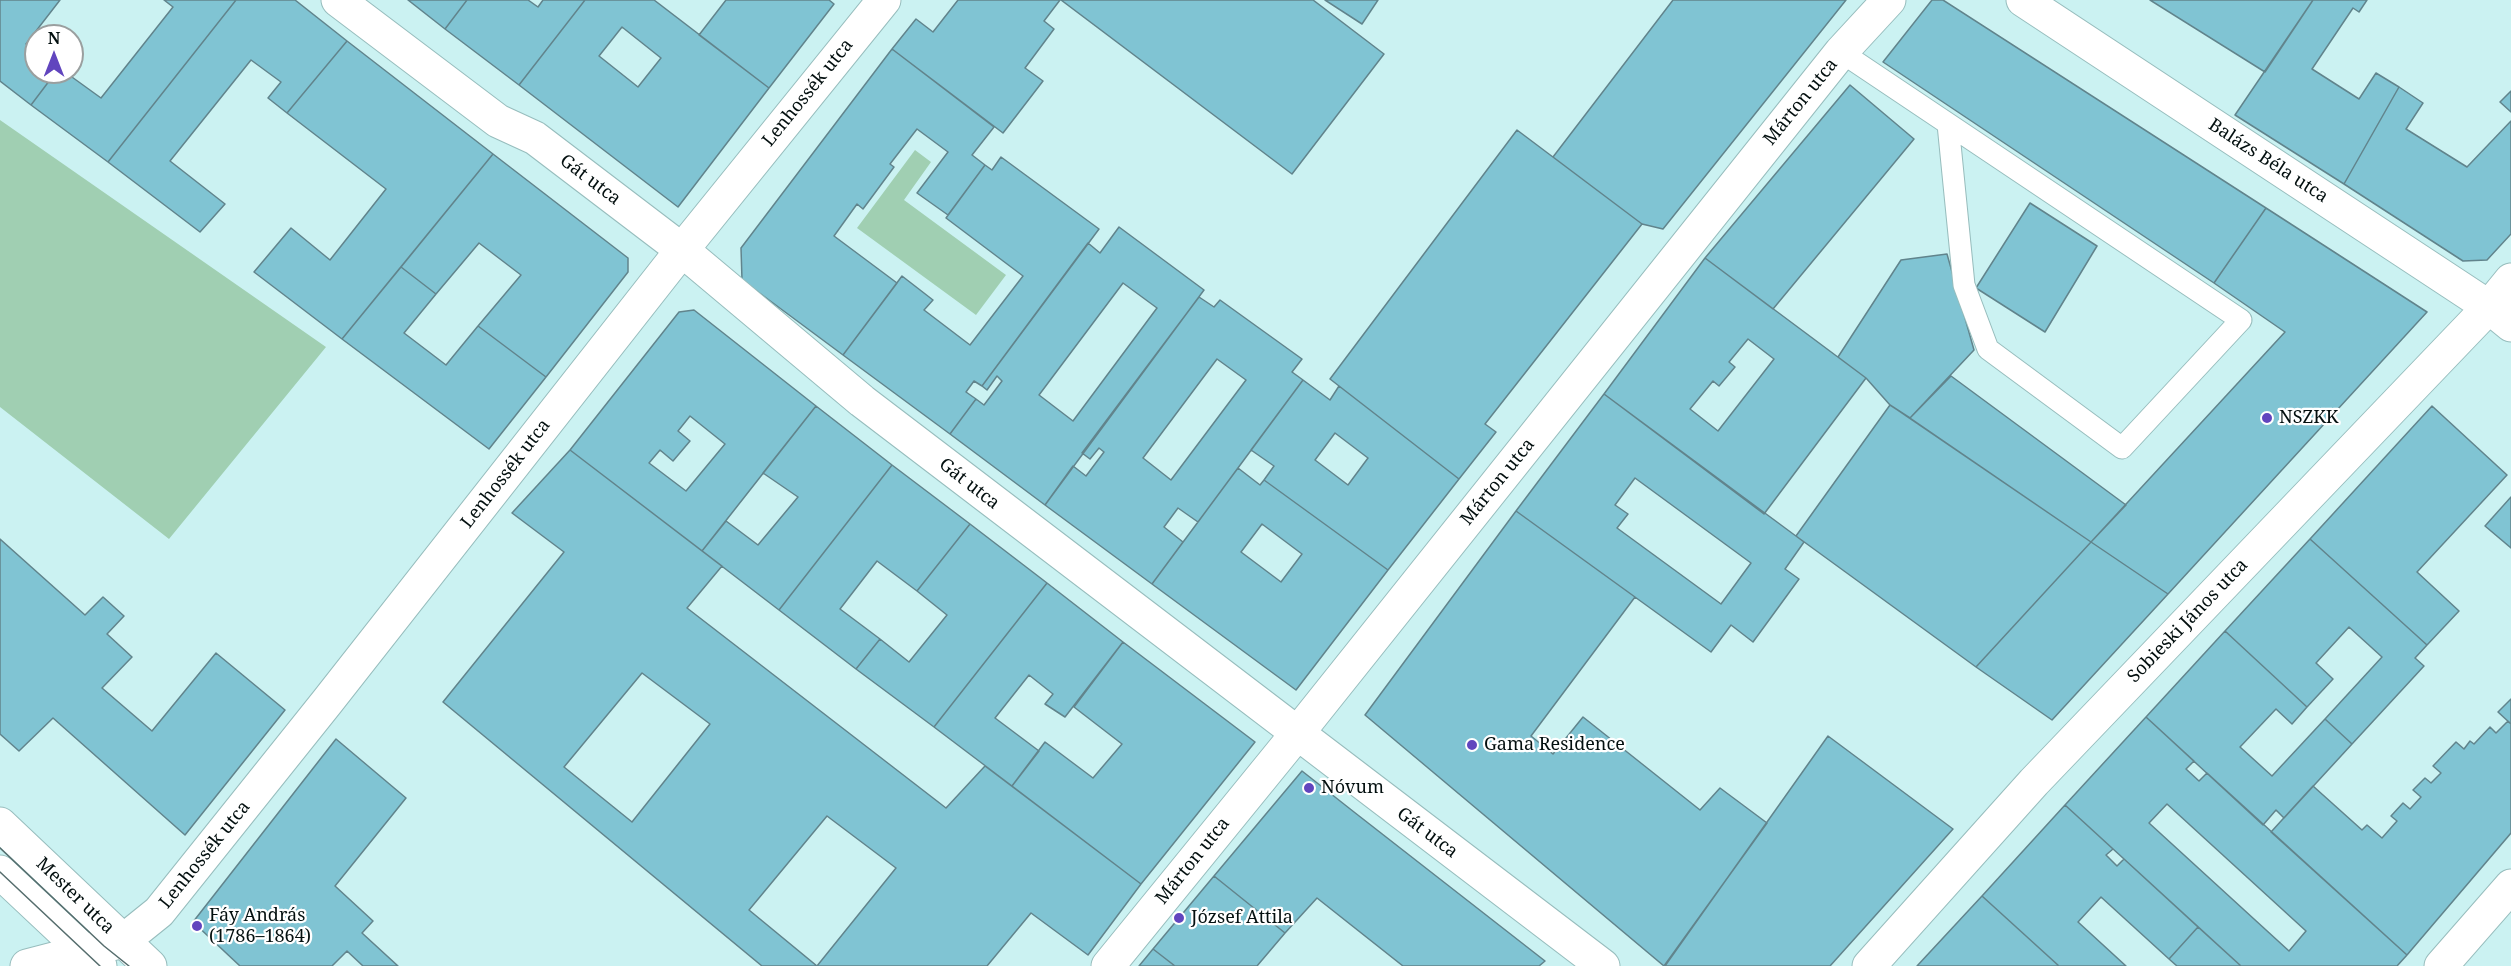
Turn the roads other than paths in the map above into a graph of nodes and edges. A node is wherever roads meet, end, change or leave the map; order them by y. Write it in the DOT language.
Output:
graph roads {
  1 [pos="338,0"];
  2 [pos="884,0"];
  3 [pos="1889,0"];
  4 [pos="2024,0"];
  5 [pos="1841,52"];
  6 [pos="1948,124"];
  7 [pos="682,250"];
  8 [pos="2511,280"];
  9 [pos="2500,316"];
  10 [pos="1296,735"];
  11 [pos="0,824"];
  12 [pos="0,872"];
  13 [pos="2511,886"];
  14 [pos="123,941"];
  15 [pos="92,959"];
  16 [pos="27,966"];
  17 [pos="150,966"];
  18 [pos="1108,966"];
  19 [pos="1603,966"];
  20 [pos="1869,966"];
  21 [pos="2441,966"];
  1 -- 7 [label="street, Gát utca"];
  2 -- 7 [label="street, Lenhossék utca"];
  3 -- 5 [label="street, Márton utca"];
  4 -- 9 [label="street, Balázs Béla utca"];
  5 -- 6 [label="lane"];
  5 -- 10 [label="street, Márton utca"];
  6 -- 6 [label="lane"];
  7 -- 10 [label="street, Gát utca"];
  7 -- 14 [label="street, Lenhossék utca"];
  8 -- 9 [label="street, Sobieski János utca"];
  9 -- 20 [label="street, Sobieski János utca"];
  10 -- 18 [label="street, Márton utca"];
  10 -- 19 [label="street, Gát utca"];
  11 -- 14 [label="street, Mester utca"];
  12 -- 15 [label="street, Mester utca"];
  13 -- 21 [label="street"];
  14 -- 15 [label="street"];
  14 -- 17 [label="street, Mester utca"];
  15 -- 16 [label="street"];
}
